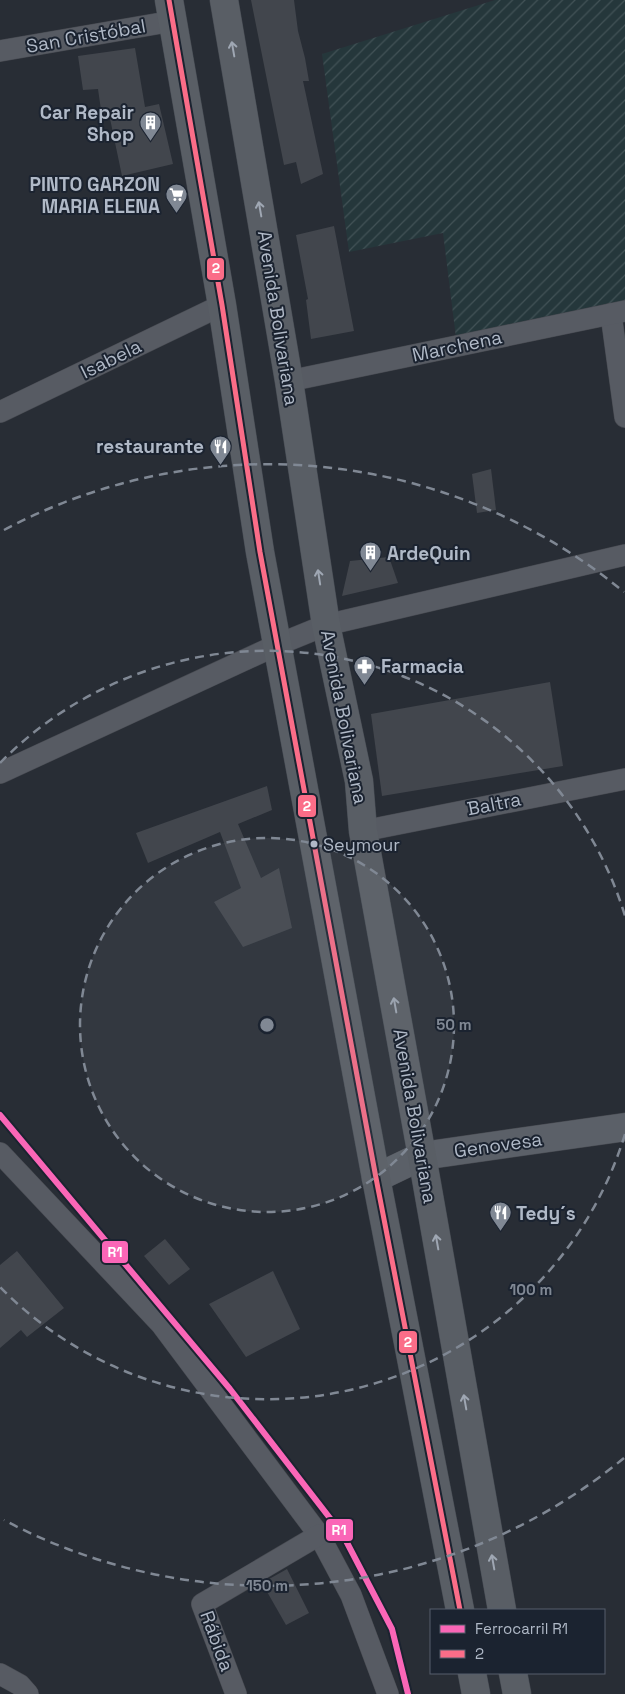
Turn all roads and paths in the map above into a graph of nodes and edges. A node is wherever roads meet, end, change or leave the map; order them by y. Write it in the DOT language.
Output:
graph roads {
  1 [pos="224,0"];
  2 [pos="171,10"];
  3 [pos="0,51"];
  4 [pos="222,305"];
  5 [pos="618,313"];
  6 [pos="289,381"];
  7 [pos="0,412"];
  8 [pos="625,417"];
  9 [pos="625,555"];
  10 [pos="326,625"];
  11 [pos="277,645"];
  12 [pos="0,773"];
  13 [pos="625,779"];
  14 [pos="363,830"];
  15 [pos="625,1127"];
  16 [pos="0,1153"];
  17 [pos="422,1156"];
  18 [pos="376,1178"];
  19 [pos="319,1535"];
  20 [pos="460,1609"];
  21 [pos="502,1609"];
  22 [pos="0,1674"];
  23 [pos="472,1674"];
  24 [pos="513,1674"];
  25 [pos="28,1694"];
  26 [pos="236,1694"];
  27 [pos="388,1694"];
  28 [pos="476,1694"];
  29 [pos="517,1694"];
  6 -- 1 [label="main road, Avenida Bolivariana, one-way"];
  2 -- 3 [label="street, San Cristóbal"];
  2 -- 4 [label="main road"];
  4 -- 7 [label="street, Isabela"];
  4 -- 11 [label="main road"];
  5 -- 6 [label="street, Marchena"];
  5 -- 8 [label="street"];
  10 -- 6 [label="main road, Avenida Bolivariana, one-way"];
  9 -- 10 [label="street"];
  10 -- 11 [label="street"];
  10 -- 14 [label="main road, Avenida Bolivariana"];
  11 -- 12 [label="street"];
  11 -- 18 [label="main road"];
  13 -- 14 [label="street, Baltra"];
  17 -- 14 [label="main road, Avenida Bolivariana, one-way"];
  15 -- 17 [label="street, Genovesa"];
  16 -- 19 [label="street"];
  17 -- 18 [label="street, Genovesa"];
  21 -- 17 [label="main road, Avenida Bolivariana, one-way"];
  18 -- 20 [label="main road"];
  19 -- 26 [label="street, Rábida"];
  19 -- 27 [label="street"];
  22 -- 25 [label="street"];
  23 -- 28 [label="main road"];
  24 -- 29 [label="main road"];
}
